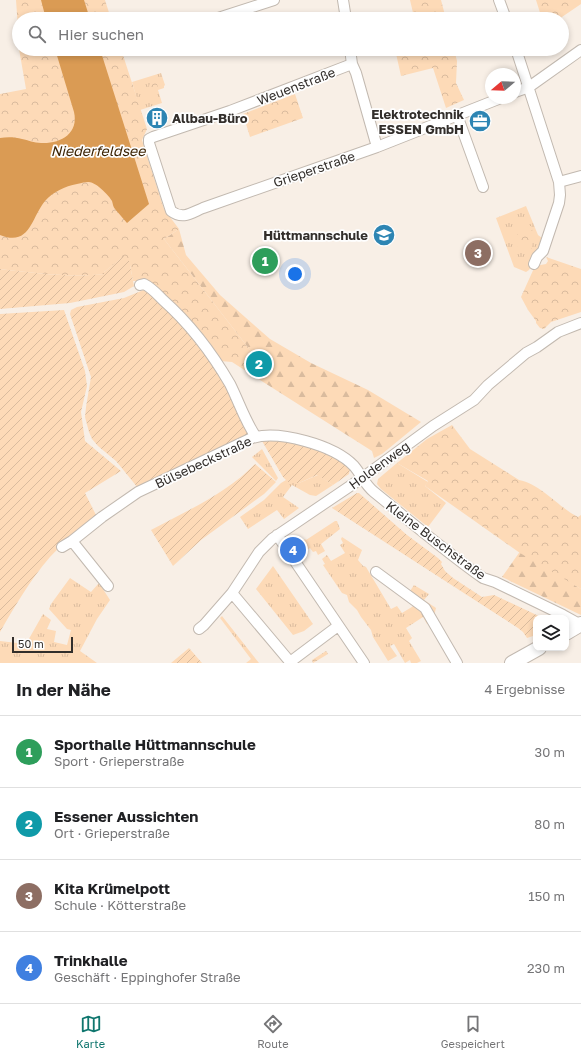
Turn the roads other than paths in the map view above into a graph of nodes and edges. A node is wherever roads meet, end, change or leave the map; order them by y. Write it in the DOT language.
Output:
graph roads {
  1 [pos="274,0"];
  2 [pos="343,0"];
  3 [pos="499,0"];
  4 [pos="237,12"];
  5 [pos="345,12"];
  6 [pos="503,12"];
  7 [pos="581,50"];
  8 [pos="351,56"];
  9 [pos="518,56"];
  10 [pos="352,64"];
  11 [pos="528,87"];
  12 [pos="521,90"];
  13 [pos="485,104"];
  14 [pos="457,115"];
  15 [pos="377,147"];
  16 [pos="581,176"];
  17 [pos="559,182"];
  18 [pos="484,187"];
  19 [pos="171,211"];
  20 [pos="534,264"];
  21 [pos="140,285"];
  22 [pos="581,323"];
  23 [pos="256,437"];
  24 [pos="362,478"];
  25 [pos="277,535"];
  26 [pos="72,542"];
  27 [pos="62,546"];
  28 [pos="376,572"];
  29 [pos="108,586"];
  30 [pos="232,593"];
  31 [pos="581,625"];
  32 [pos="338,626"];
  33 [pos="199,629"];
  34 [pos="569,631"];
  35 [pos="534,651"];
  36 [pos="290,662"];
  37 [pos="364,663"];
  38 [pos="457,663"];
  39 [pos="512,663"];
  1 -- 4 [label="street"];
  2 -- 5 [label="street"];
  3 -- 6 [label="street"];
  7 -- 11 [label="street"];
  8 -- 10 [label="street"];
  9 -- 11 [label="street"];
  10 -- 15 [label="street"];
  10 -- 19 [label="street, Weuenstraße"];
  11 -- 12 [label="street"];
  11 -- 17 [label="street"];
  13 -- 14 [label="street, Grieperstraße"];
  14 -- 15 [label="street, Grieperstraße"];
  14 -- 18 [label="street"];
  15 -- 19 [label="street, Grieperstraße"];
  16 -- 17 [label="street"];
  17 -- 20 [label="street"];
  21 -- 23 [label="street"];
  22 -- 24 [label="street, Holdenweg"];
  23 -- 24 [label="street, Bülsebeckstraße"];
  23 -- 26 [label="street, Bülsebeckstraße"];
  24 -- 25 [label="street, Holdenweg"];
  24 -- 31 [label="street, Kleine Buschstraße"];
  25 -- 30 [label="street, Holdenweg"];
  25 -- 32 [label="street"];
  26 -- 27 [label="street, Bülsebeckstraße"];
  26 -- 29 [label="street"];
  28 -- 38 [label="street"];
  30 -- 33 [label="street, Holdenweg"];
  30 -- 36 [label="street"];
  31 -- 34 [label="street"];
  32 -- 36 [label="street"];
  32 -- 37 [label="street"];
  35 -- 39 [label="street"];
}
